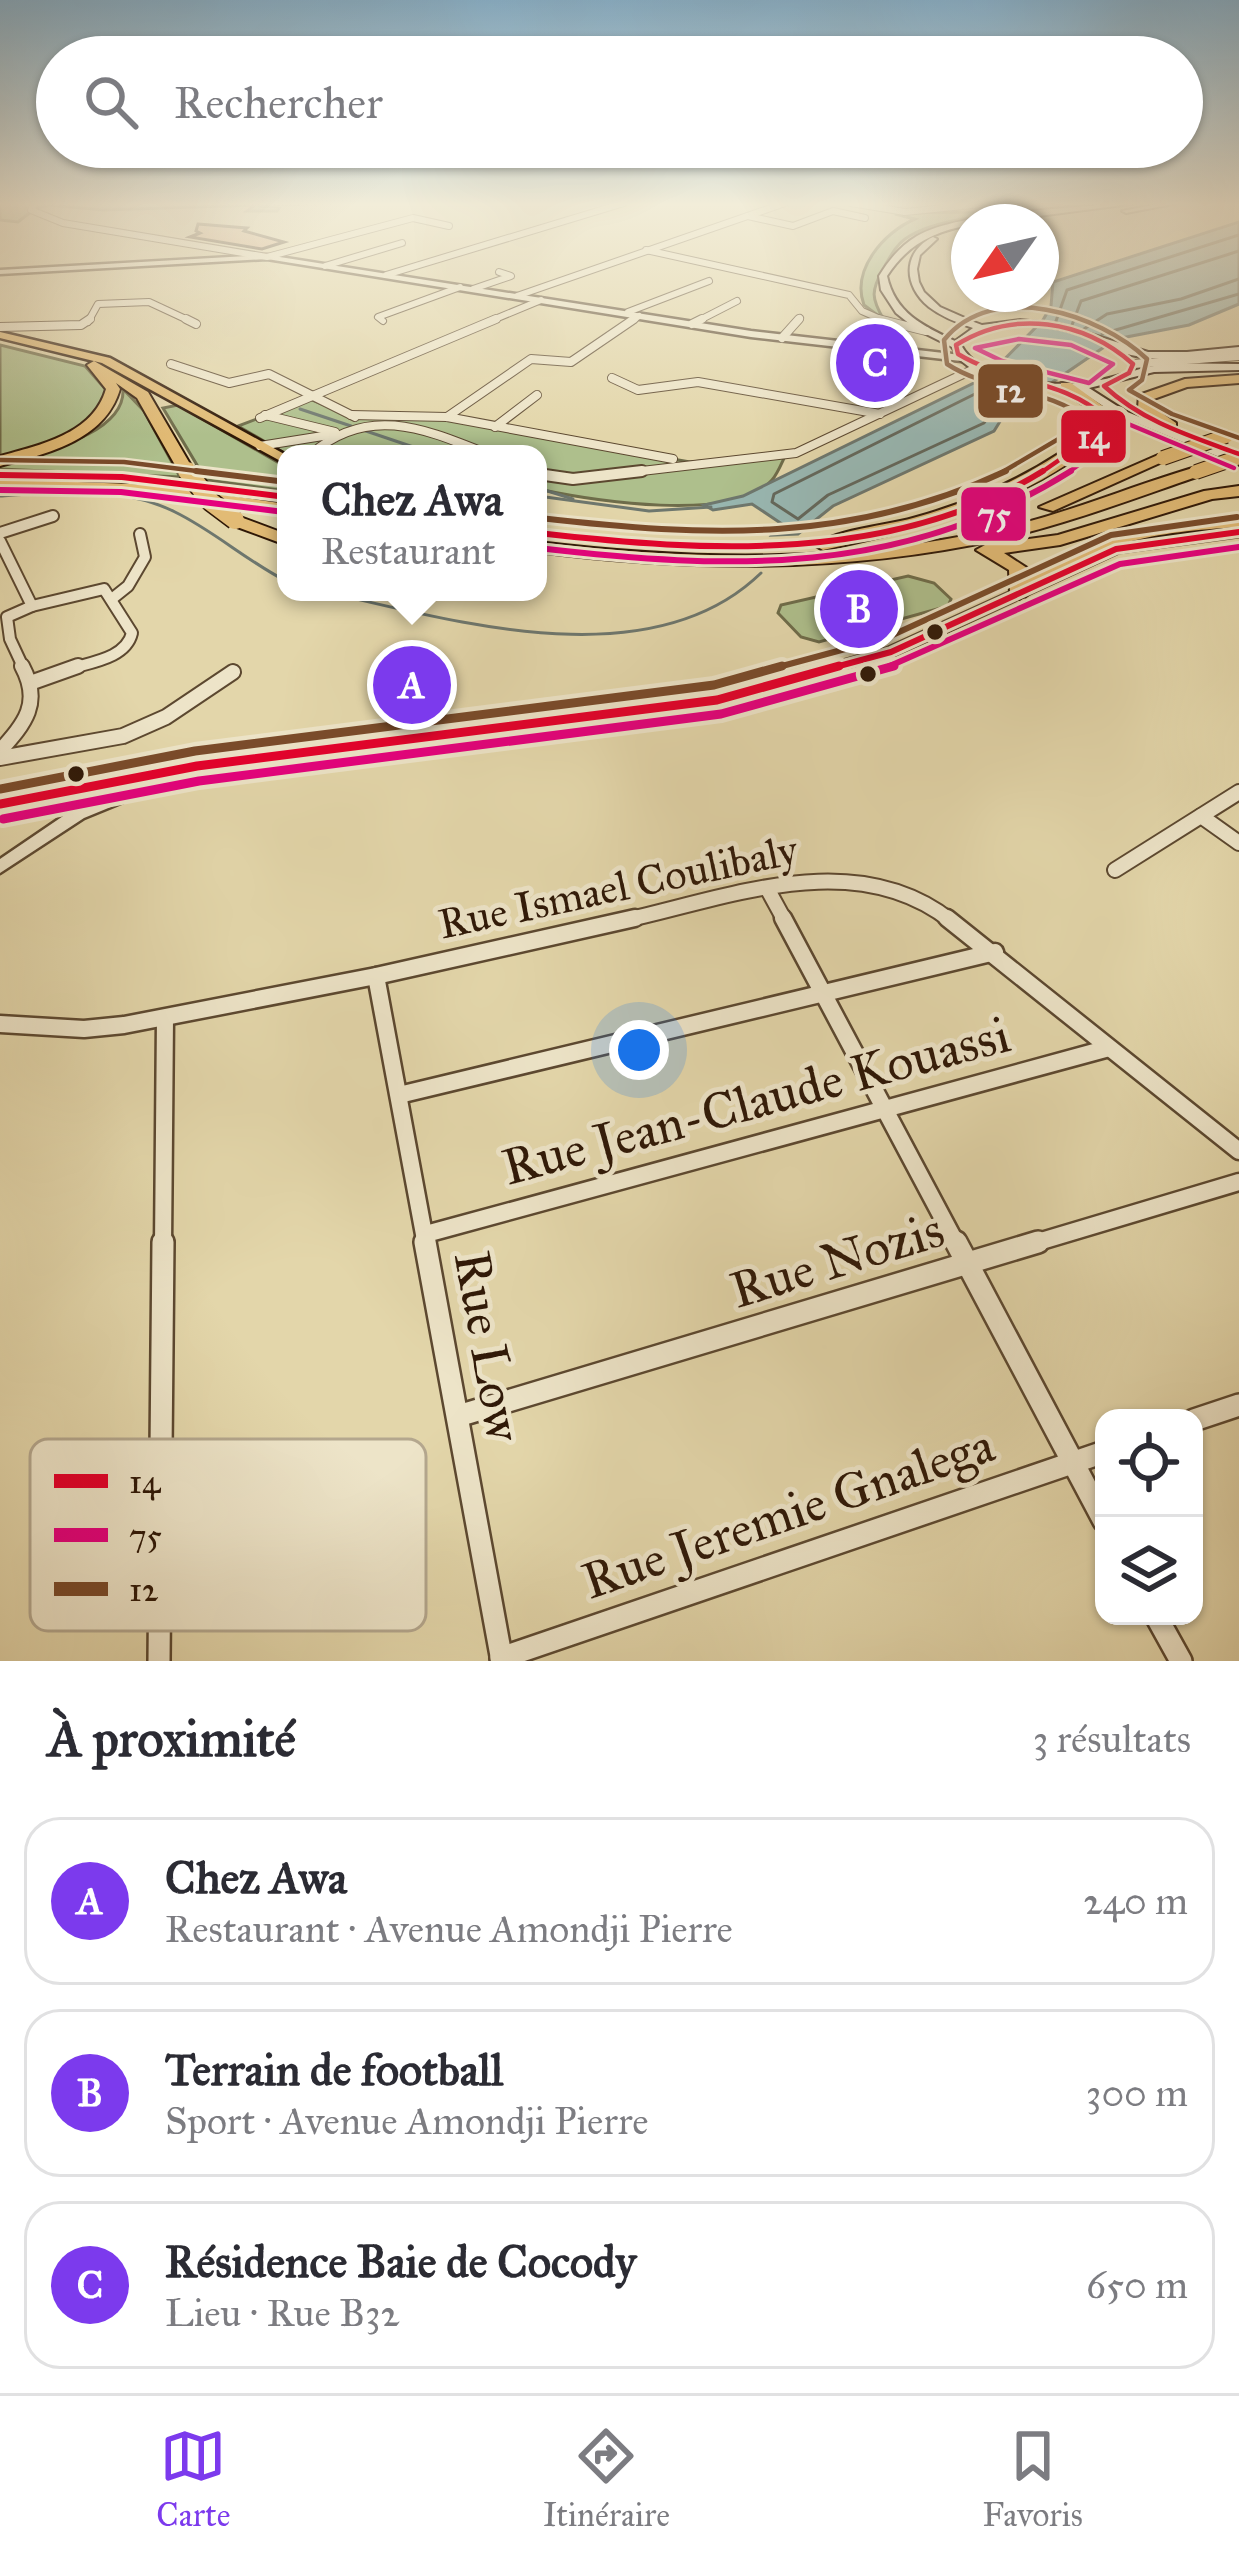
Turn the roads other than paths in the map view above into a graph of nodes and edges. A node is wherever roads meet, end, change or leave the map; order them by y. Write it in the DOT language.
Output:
graph roads {
  1 [pos="420,281"];
  2 [pos="498,281"];
  3 [pos="560,281"];
  4 [pos="709,281"];
  5 [pos="784,281"];
  6 [pos="885,281"];
  7 [pos="914,281"];
  8 [pos="460,287"];
  9 [pos="473,289"];
  10 [pos="517,296"];
  11 [pos="541,300"];
  12 [pos="737,301"];
  13 [pos="624,314"];
  14 [pos="639,316"];
  15 [pos="800,318"];
  16 [pos="383,321"];
  17 [pos="196,324"];
  18 [pos="692,324"];
  19 [pos="983,328"];
  20 [pos="926,332"];
  21 [pos="0,334"];
  22 [pos="782,338"];
  23 [pos="956,345"];
  24 [pos="1123,349"];
  25 [pos="1239,353"];
  26 [pos="961,358"];
  27 [pos="170,364"];
  28 [pos="94,365"];
  29 [pos="1131,368"];
  30 [pos="1239,368"];
  31 [pos="981,370"];
  32 [pos="612,378"];
  33 [pos="1239,380"];
  34 [pos="1107,382"];
  35 [pos="1066,386"];
  36 [pos="316,395"];
  37 [pos="537,395"];
  38 [pos="880,414"];
  39 [pos="351,416"];
  40 [pos="447,417"];
  41 [pos="371,422"];
  42 [pos="1171,426"];
  43 [pos="495,427"];
  44 [pos="340,433"];
  45 [pos="1235,437"];
  46 [pos="323,445"];
  47 [pos="462,445"];
  48 [pos="260,446"];
  49 [pos="277,455"];
  50 [pos="1239,458"];
  51 [pos="0,461"];
  52 [pos="696,463"];
  53 [pos="0,475"];
  54 [pos="547,475"];
  55 [pos="0,484"];
  56 [pos="1239,491"];
  57 [pos="277,496"];
  58 [pos="277,508"];
  59 [pos="53,516"];
  60 [pos="1239,527"];
  61 [pos="140,534"];
  62 [pos="547,534"];
  63 [pos="277,536"];
  64 [pos="0,537"];
  65 [pos="821,546"];
  66 [pos="547,548"];
  67 [pos="982,550"];
  68 [pos="861,555"];
  69 [pos="547,559"];
  70 [pos="637,559"];
  71 [pos="1019,593"];
  72 [pos="113,598"];
  73 [pos="32,606"];
  74 [pos="3,618"];
  75 [pos="233,672"];
  76 [pos="33,682"];
  77 [pos="0,754"];
  78 [pos="197,766"];
  79 [pos="1239,792"];
  80 [pos="0,804"];
  81 [pos="1201,816"];
  82 [pos="1239,843"];
  83 [pos="0,867"];
  84 [pos="1115,870"];
  85 [pos="767,888"];
  86 [pos="995,952"];
  87 [pos="376,976"];
  88 [pos="825,996"];
  89 [pos="165,1018"];
  90 [pos="0,1024"];
  91 [pos="1108,1048"];
  92 [pos="399,1094"];
  93 [pos="889,1111"];
  94 [pos="1239,1151"];
  95 [pos="1239,1182"];
  96 [pos="425,1234"];
  97 [pos="964,1266"];
  98 [pos="1239,1405"];
  99 [pos="458,1416"];
  100 [pos="1203,1417"];
  101 [pos="161,1439"];
  102 [pos="1095,1455"];
  103 [pos="1072,1463"];
  104 [pos="1102,1517"];
  105 [pos="1161,1625"];
  106 [pos="159,1631"];
  107 [pos="502,1660"];
  108 [pos="159,1661"];
  109 [pos="1180,1661"];
  1 -- 8 [label="street"];
  2 -- 9 [label="street"];
  3 -- 10 [label="street"];
  4 -- 13 [label="street"];
  5 -- 20 [label="street"];
  6 -- 20 [label="main road"];
  7 -- 19 [label="main road"];
  8 -- 9 [label="street"];
  8 -- 16 [label="street"];
  9 -- 10 [label="street"];
  10 -- 11 [label="street"];
  11 -- 13 [label="street"];
  11 -- 36 [label="street"];
  12 -- 18 [label="street"];
  13 -- 14 [label="street"];
  14 -- 18 [label="street"];
  14 -- 40 [label="street"];
  15 -- 22 [label="street"];
  17 -- 21 [label="street"];
  18 -- 22 [label="street"];
  19 -- 23 [label="main road"];
  19 -- 24 [label="main road"];
  20 -- 23 [label="main road"];
  21 -- 28 [label="main road"];
  21 -- 48 [label="main road"];
  22 -- 26 [label="street"];
  23 -- 26 [label="main road"];
  24 -- 25 [label="main road"];
  24 -- 29 [label="main road"];
  25 -- 29 [label="street"];
  26 -- 31 [label="main road"];
  27 -- 36 [label="street"];
  28 -- 51 [label="highway"];
  28 -- 63 [label="highway, bridge"];
  29 -- 30 [label="main road"];
  29 -- 34 [label="main road"];
  31 -- 35 [label="main road"];
  31 -- 38 [label="street"];
  32 -- 38 [label="street"];
  33 -- 42 [label="highway"];
  34 -- 35 [label="main road"];
  34 -- 42 [label="main road"];
  35 -- 50 [label="main road"];
  35 -- 65 [label="highway"];
  36 -- 39 [label="street"];
  36 -- 44 [label="street"];
  37 -- 43 [label="street"];
  38 -- 52 [label="street"];
  39 -- 40 [label="street"];
  39 -- 41 [label="street"];
  40 -- 43 [label="street"];
  41 -- 44 [label="street"];
  41 -- 47 [label="street"];
  42 -- 50 [label="main road"];
  43 -- 52 [label="street"];
  44 -- 46 [label="street"];
  44 -- 48 [label="street"];
  45 -- 65 [label="highway"];
  48 -- 49 [label="main road"];
  50 -- 68 [label="highway, bridge"];
  52 -- 54 [label="street"];
  53 -- 57 [label="highway"];
  55 -- 58 [label="highway"];
  56 -- 67 [label="highway"];
  59 -- 64 [label="street"];
  60 -- 71 [label="street"];
  60 -- 71 [label="main road"];
  61 -- 72 [label="street"];
  62 -- 65 [label="highway"];
  64 -- 73 [label="street"];
  66 -- 70 [label="highway"];
  67 -- 68 [label="highway"];
  67 -- 71 [label="highway"];
  68 -- 70 [label="highway"];
  69 -- 70 [label="highway"];
  71 -- 78 [label="street"];
  72 -- 73 [label="street"];
  72 -- 76 [label="street"];
  73 -- 74 [label="street"];
  74 -- 76 [label="street"];
  75 -- 77 [label="street"];
  76 -- 77 [label="street"];
  78 -- 80 [label="street"];
  78 -- 83 [label="street"];
  79 -- 81 [label="street"];
  81 -- 82 [label="street"];
  81 -- 84 [label="street"];
  85 -- 86 [label="street, Rue Ismael Coulibaly"];
  85 -- 87 [label="street, Rue Ismael Coulibaly"];
  85 -- 88 [label="street"];
  86 -- 88 [label="street"];
  86 -- 91 [label="street, Rue Ismael Coulibaly"];
  87 -- 89 [label="street, Rue Ismael Coulibaly"];
  87 -- 92 [label="street, Rue Low"];
  88 -- 92 [label="street"];
  88 -- 93 [label="street"];
  89 -- 90 [label="street, Rue Ismael Coulibaly"];
  89 -- 101 [label="street"];
  91 -- 93 [label="street, Rue Jean-Claude Kouassi"];
  91 -- 94 [label="street, Rue Ismael Coulibaly"];
  92 -- 96 [label="street, Rue Low"];
  93 -- 96 [label="street, Rue Jean-Claude Kouassi"];
  93 -- 97 [label="street"];
  95 -- 97 [label="street, Rue Nozis"];
  96 -- 99 [label="street, Rue Low"];
  97 -- 99 [label="street, Rue Nozis"];
  97 -- 103 [label="street"];
  98 -- 100 [label="street"];
  99 -- 107 [label="street, Rue Low"];
  102 -- 103 [label="street, Rue Jeremie Gnalega"];
  103 -- 104 [label="street"];
  103 -- 107 [label="street, Rue Jeremie Gnalega"];
  105 -- 109 [label="street"];
  106 -- 108 [label="street"];
}
